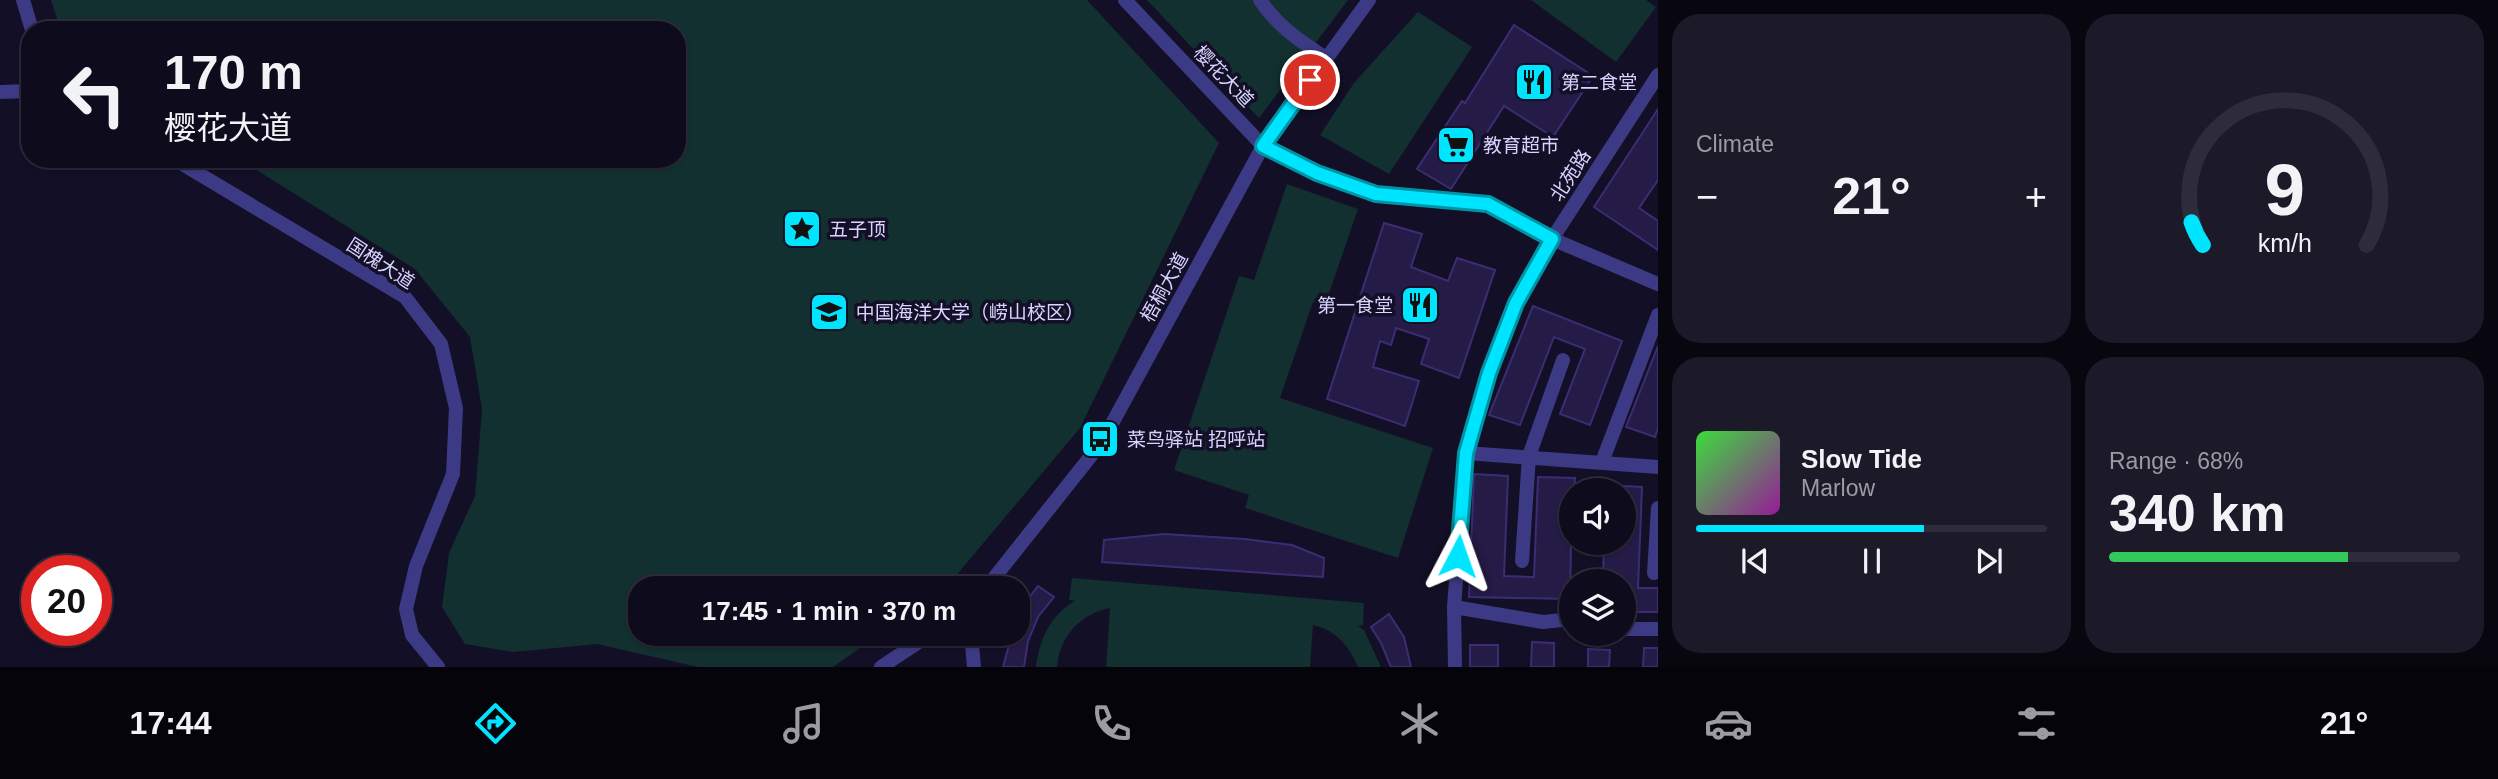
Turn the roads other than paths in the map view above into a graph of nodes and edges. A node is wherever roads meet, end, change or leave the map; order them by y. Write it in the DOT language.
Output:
graph roads {
  1 [pos="23,0"];
  2 [pos="1125,0"];
  3 [pos="1260,0"];
  4 [pos="1369,0"];
  5 [pos="29,21"];
  6 [pos="1326,58"];
  7 [pos="1655,85"];
  8 [pos="21,91"];
  9 [pos="0,92"];
  10 [pos="1263,146"];
  11 [pos="189,168"];
  12 [pos="1552,239"];
  13 [pos="1658,284"];
  14 [pos="1658,315"];
  15 [pos="1563,360"];
  16 [pos="1466,453"];
  17 [pos="1529,456"];
  18 [pos="1602,462"];
  19 [pos="1658,467"];
  20 [pos="1658,508"];
  21 [pos="1522,561"];
  22 [pos="1654,573"];
  23 [pos="996,576"];
  24 [pos="1454,607"];
  25 [pos="1559,620"];
  26 [pos="1636,629"];
  27 [pos="1658,629"];
  28 [pos="913,646"];
  29 [pos="972,646"];
  30 [pos="438,667"];
  31 [pos="881,667"];
  32 [pos="974,667"];
  33 [pos="1455,667"];
  1 -- 5 [label="lane"];
  2 -- 10 [label="lane, 樱花大道"];
  3 -- 6 [label="lane"];
  4 -- 6 [label="lane, 梧桐大道"];
  6 -- 10 [label="lane, 梧桐大道"];
  7 -- 12 [label="lane, 北苑路"];
  8 -- 9 [label="lane"];
  10 -- 12 [label="lane, 樱花大道"];
  10 -- 23 [label="lane, 梧桐大道"];
  11 -- 30 [label="lane, 国槐大道"];
  12 -- 13 [label="lane, 樱花大道"];
  12 -- 16 [label="lane, 北苑路"];
  14 -- 18 [label="lane"];
  15 -- 17 [label="lane"];
  16 -- 17 [label="lane"];
  16 -- 24 [label="lane, 北苑路"];
  17 -- 18 [label="lane"];
  17 -- 21 [label="lane"];
  18 -- 19 [label="lane"];
  20 -- 22 [label="lane"];
  24 -- 25 [label="lane"];
  24 -- 33 [label="lane, 北苑路"];
  26 -- 27 [label="lane"];
  28 -- 31 [label="lane"];
  29 -- 32 [label="lane"];
}
